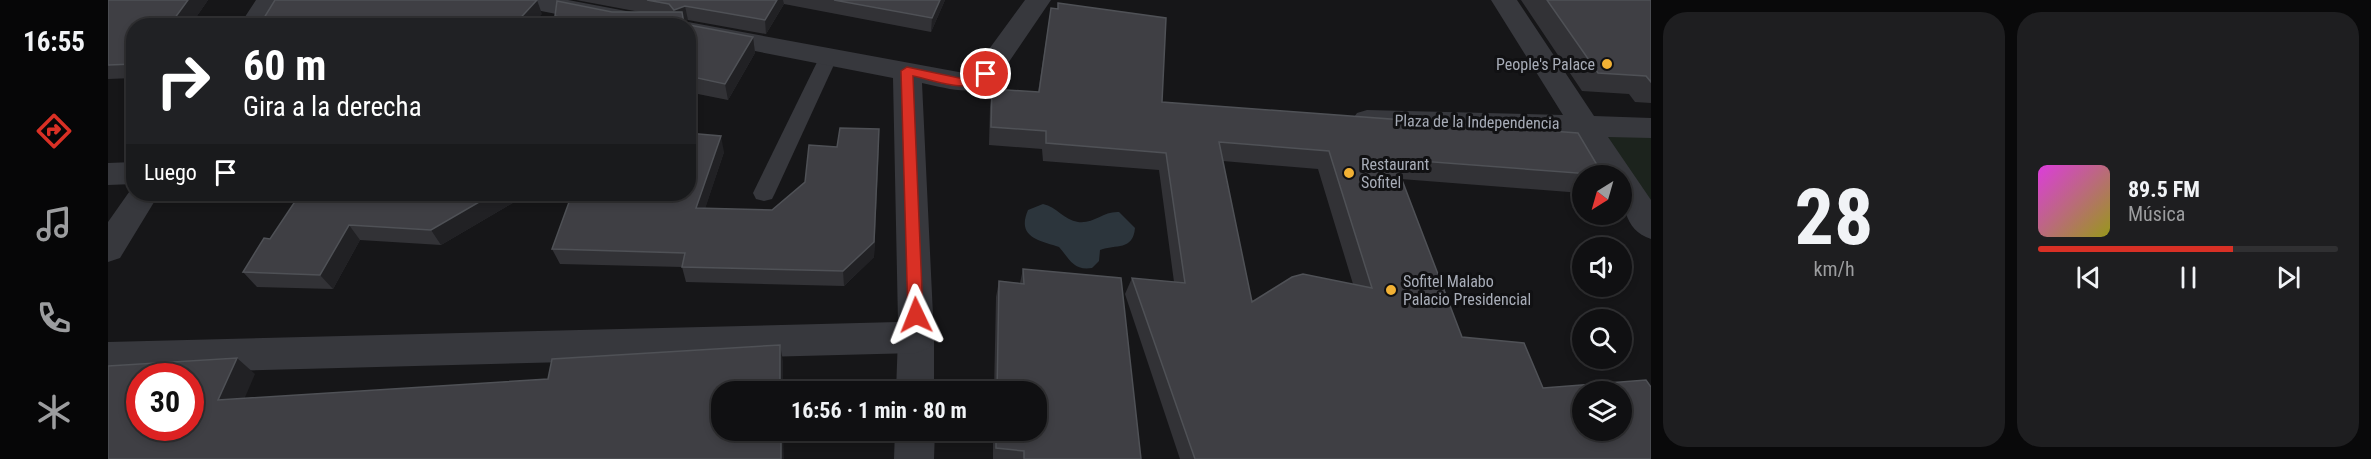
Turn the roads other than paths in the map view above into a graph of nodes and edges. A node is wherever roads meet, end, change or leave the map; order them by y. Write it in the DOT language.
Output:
graph roads {
  1 [pos="269,0"];
  2 [pos="526,0"];
  3 [pos="1038,0"];
  4 [pos="1504,0"];
  5 [pos="257,18"];
  6 [pos="621,18"];
  7 [pos="696,31"];
  8 [pos="829,56"];
  9 [pos="907,71"];
  10 [pos="1342,118"];
  11 [pos="1582,125"];
  12 [pos="1651,128"];
  13 [pos="1609,165"];
  14 [pos="126,173"];
  15 [pos="108,174"];
  16 [pos="764,193"];
  17 [pos="1632,197"];
  18 [pos="139,201"];
  19 [pos="1651,226"];
  20 [pos="108,249"];
  21 [pos="916,337"];
  22 [pos="108,358"];
  23 [pos="915,381"];
  24 [pos="915,441"];
  25 [pos="914,459"];
  1 -- 5 [label="street"];
  2 -- 6 [label="street"];
  3 -- 9 [label="street"];
  4 -- 11 [label="street"];
  7 -- 8 [label="street"];
  8 -- 9 [label="street"];
  8 -- 16 [label="lane"];
  9 -- 21 [label="street"];
  10 -- 11 [label="street, Plaza de la Independencia"];
  11 -- 12 [label="street, Plaza de la Independencia"];
  11 -- 13 [label="street, Plaza de la Independencia"];
  14 -- 15 [label="street"];
  17 -- 19 [label="street"];
  18 -- 20 [label="street"];
  21 -- 22 [label="street"];
  21 -- 23 [label="street"];
  24 -- 25 [label="street"];
}
